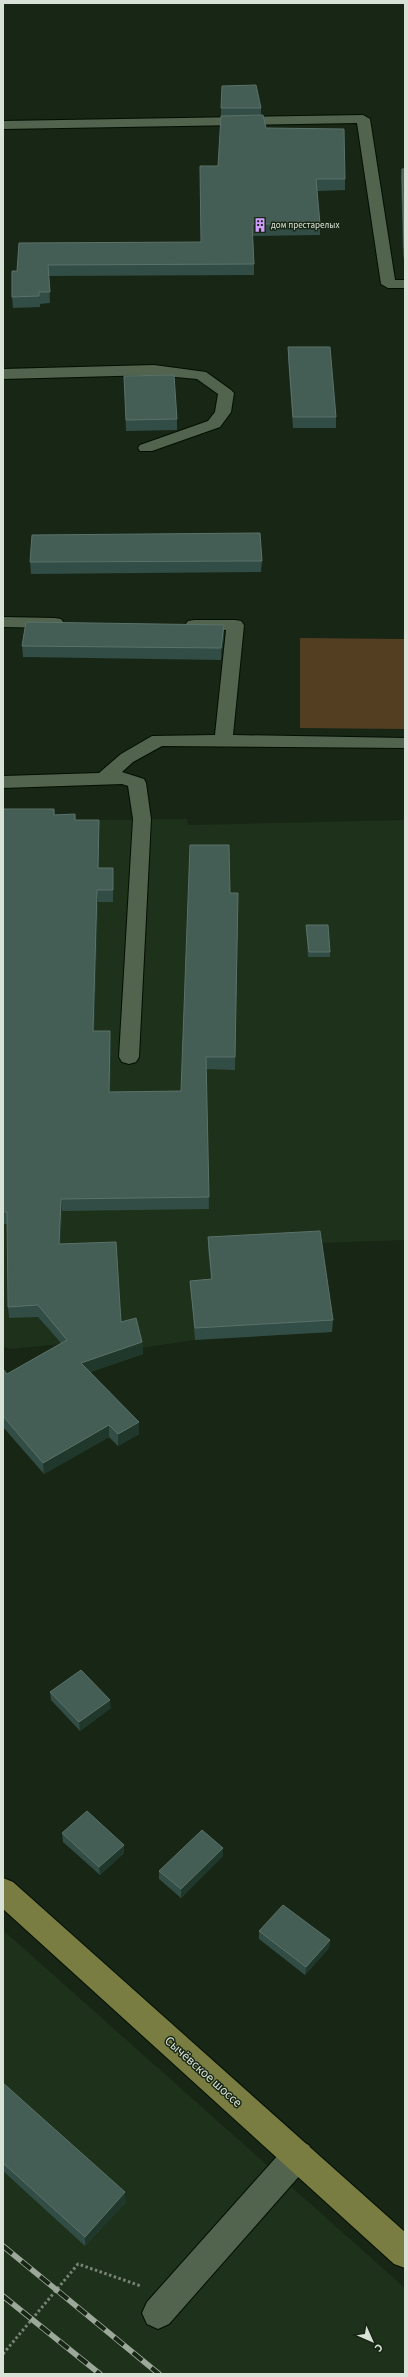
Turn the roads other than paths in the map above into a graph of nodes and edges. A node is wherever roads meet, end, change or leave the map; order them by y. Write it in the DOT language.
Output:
graph roads {
  1 [pos="3,125"];
  2 [pos="405,284"];
  3 [pos="3,374"];
  4 [pos="146,448"];
  5 [pos="3,622"];
  6 [pos="75,623"];
  7 [pos="179,624"];
  8 [pos="223,741"];
  9 [pos="405,743"];
  10 [pos="103,779"];
  11 [pos="3,782"];
  12 [pos="128,1058"];
  13 [pos="3,1891"];
  14 [pos="298,2155"];
  15 [pos="405,2253"];
  16 [pos="165,2304"];
  1 -- 2 [label="lane"];
  3 -- 4 [label="lane"];
  5 -- 6 [label="lane"];
  7 -- 8 [label="lane"];
  8 -- 9 [label="lane"];
  8 -- 10 [label="lane"];
  10 -- 11 [label="lane"];
  10 -- 12 [label="lane"];
  13 -- 14 [label="main road, Сычёвское шоссе"];
  14 -- 15 [label="main road, Сычёвское шоссе"];
  14 -- 16 [label="lane"];
}
